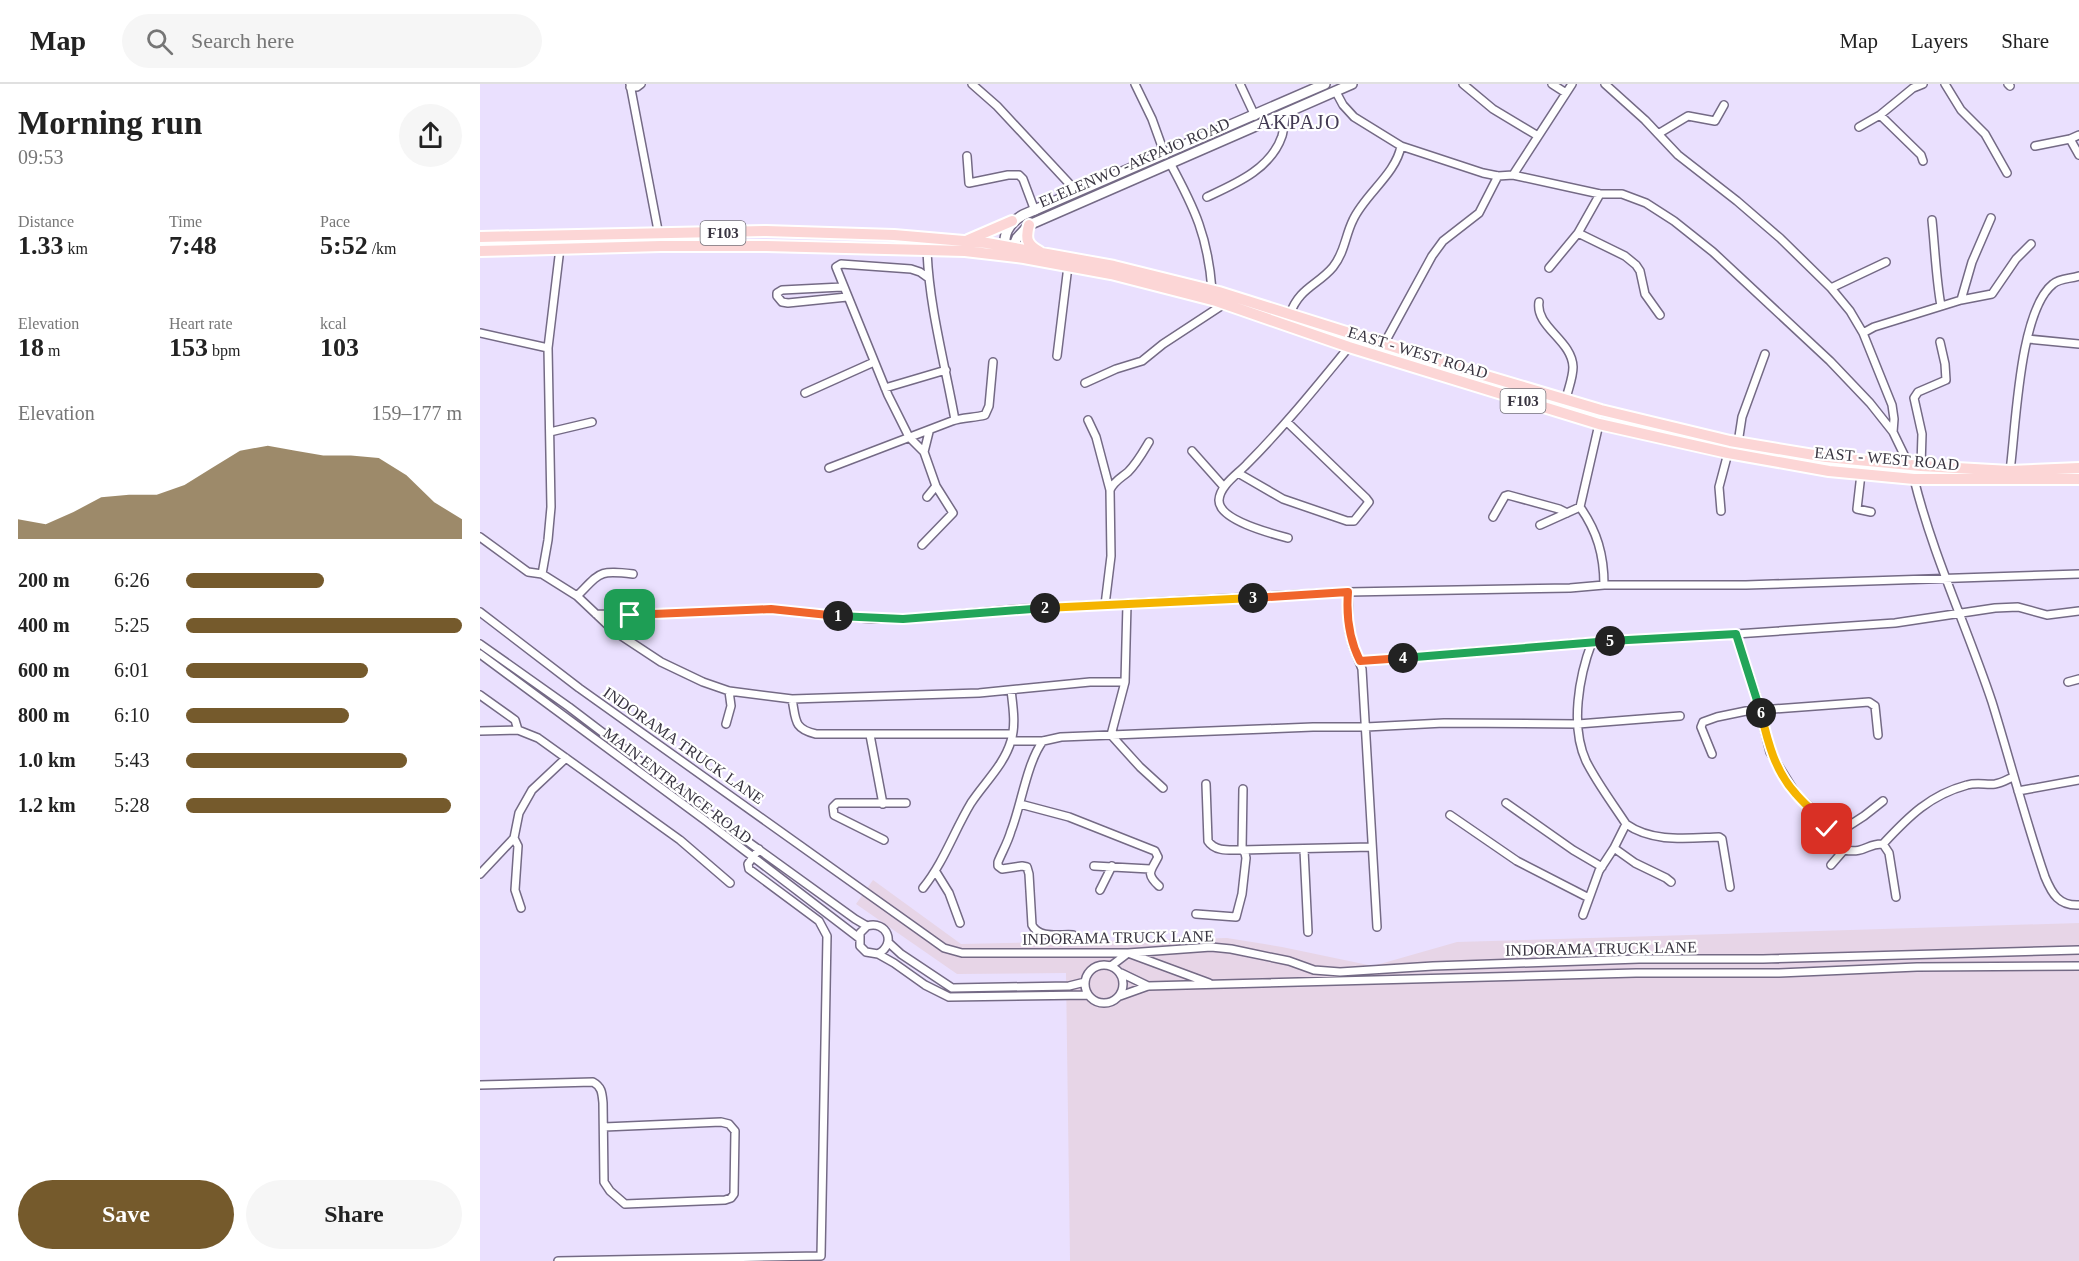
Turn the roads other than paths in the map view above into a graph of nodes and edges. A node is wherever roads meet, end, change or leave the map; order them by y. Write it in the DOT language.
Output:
graph roads {
  1 [pos="641,84"];
  2 [pos="972,84"];
  3 [pos="1135,84"];
  4 [pos="1240,84"];
  5 [pos="1325,84"];
  6 [pos="1352,84"];
  7 [pos="1463,84"];
  8 [pos="1552,84"];
  9 [pos="1572,84"];
  10 [pos="1923,84"];
  11 [pos="1945,84"];
  12 [pos="630,86"];
  13 [pos="1610,86"];
  14 [pos="1336,92"];
  15 [pos="1566,93"];
  16 [pos="1724,105"];
  17 [pos="1286,113"];
  18 [pos="1880,115"];
  19 [pos="1255,116"];
  20 [pos="1859,127"];
  21 [pos="1658,134"];
  22 [pos="2079,135"];
  23 [pos="1538,136"];
  24 [pos="2070,139"];
  25 [pos="1401,146"];
  26 [pos="2035,146"];
  27 [pos="2079,155"];
  28 [pos="967,156"];
  29 [pos="1167,159"];
  30 [pos="1923,161"];
  31 [pos="2007,173"];
  32 [pos="1513,175"];
  33 [pos="1498,176"];
  34 [pos="1077,192"];
  35 [pos="1600,194"];
  36 [pos="1207,197"];
  37 [pos="1035,211"];
  38 [pos="1991,218"];
  39 [pos="1932,220"];
  40 [pos="1012,221"];
  41 [pos="1029,225"];
  42 [pos="1578,232"];
  43 [pos="480,237"];
  44 [pos="661,240"];
  45 [pos="2031,244"];
  46 [pos="965,246"];
  47 [pos="560,248"];
  48 [pos="927,250"];
  49 [pos="480,251"];
  50 [pos="1008,251"];
  51 [pos="1042,253"];
  52 [pos="1886,262"];
  53 [pos="1068,266"];
  54 [pos="1549,268"];
  55 [pos="2079,276"];
  56 [pos="927,277"];
  57 [pos="842,287"];
  58 [pos="1831,288"];
  59 [pos="1212,290"];
  60 [pos="847,297"];
  61 [pos="1961,300"];
  62 [pos="1539,302"];
  63 [pos="1224,304"];
  64 [pos="1941,306"];
  65 [pos="1290,314"];
  66 [pos="1660,315"];
  67 [pos="480,333"];
  68 [pos="1863,333"];
  69 [pos="2028,339"];
  70 [pos="1940,342"];
  71 [pos="1384,344"];
  72 [pos="2079,344"];
  73 [pos="1349,347"];
  74 [pos="548,348"];
  75 [pos="1764,354"];
  76 [pos="1057,356"];
  77 [pos="874,362"];
  78 [pos="993,362"];
  79 [pos="946,370"];
  80 [pos="1085,383"];
  81 [pos="885,388"];
  82 [pos="806,393"];
  83 [pos="1566,399"];
  84 [pos="955,420"];
  85 [pos="1088,420"];
  86 [pos="592,422"];
  87 [pos="1287,422"];
  88 [pos="1599,424"];
  89 [pos="550,432"];
  90 [pos="929,432"];
  91 [pos="1893,432"];
  92 [pos="909,437"];
  93 [pos="1149,442"];
  94 [pos="1738,443"];
  95 [pos="924,452"];
  96 [pos="1192,452"];
  97 [pos="1728,453"];
  98 [pos="1915,465"];
  99 [pos="829,468"];
  100 [pos="2079,468"];
  101 [pos="2010,471"];
  102 [pos="1238,473"];
  103 [pos="1861,474"];
  104 [pos="1914,479"];
  105 [pos="2079,479"];
  106 [pos="936,486"];
  107 [pos="1224,487"];
  108 [pos="1110,490"];
  109 [pos="927,497"];
  110 [pos="1580,507"];
  111 [pos="1721,511"];
  112 [pos="1871,512"];
  113 [pos="1567,513"];
  114 [pos="1493,517"];
  115 [pos="1540,525"];
  116 [pos="480,537"];
  117 [pos="1288,538"];
  118 [pos="922,545"];
  119 [pos="542,573"];
  120 [pos="633,574"];
  121 [pos="2079,574"];
  122 [pos="1945,579"];
  123 [pos="1604,585"];
  124 [pos="1348,592"];
  125 [pos="577,596"];
  126 [pos="1127,604"];
  127 [pos="1105,606"];
  128 [pos="2079,611"];
  129 [pos="480,612"];
  130 [pos="1960,612"];
  131 [pos="596,614"];
  132 [pos="1736,634"];
  133 [pos="1592,642"];
  134 [pos="480,644"];
  135 [pos="480,654"];
  136 [pos="1360,661"];
  137 [pos="2079,679"];
  138 [pos="1125,682"];
  139 [pos="2068,682"];
  140 [pos="1011,690"];
  141 [pos="729,691"];
  142 [pos="480,694"];
  143 [pos="792,699"];
  144 [pos="1760,710"];
  145 [pos="1680,716"];
  146 [pos="726,724"];
  147 [pos="1578,724"];
  148 [pos="1366,728"];
  149 [pos="518,730"];
  150 [pos="480,731"];
  151 [pos="870,735"];
  152 [pos="1111,735"];
  153 [pos="1878,735"];
  154 [pos="1011,737"];
  155 [pos="1043,741"];
  156 [pos="1712,754"];
  157 [pos="566,758"];
  158 [pos="2013,777"];
  159 [pos="2079,780"];
  160 [pos="1206,784"];
  161 [pos="1163,788"];
  162 [pos="1242,789"];
  163 [pos="2019,791"];
  164 [pos="1882,801"];
  165 [pos="906,803"];
  166 [pos="1506,803"];
  167 [pos="883,804"];
  168 [pos="1020,804"];
  169 [pos="1450,815"];
  170 [pos="1626,824"];
  171 [pos="1833,836"];
  172 [pos="514,838"];
  173 [pos="884,840"];
  174 [pos="1883,844"];
  175 [pos="1372,847"];
  176 [pos="1614,848"];
  177 [pos="759,849"];
  178 [pos="1242,850"];
  179 [pos="1304,850"];
  180 [pos="1844,850"];
  181 [pos="752,858"];
  182 [pos="1832,865"];
  183 [pos="1094,866"];
  184 [pos="1112,866"];
  185 [pos="1602,867"];
  186 [pos="1150,869"];
  187 [pos="936,872"];
  188 [pos="480,874"];
  189 [pos="1671,882"];
  190 [pos="730,883"];
  191 [pos="1159,886"];
  192 [pos="1730,887"];
  193 [pos="924,888"];
  194 [pos="1100,890"];
  195 [pos="1896,897"];
  196 [pos="1588,898"];
  197 [pos="2079,905"];
  198 [pos="521,908"];
  199 [pos="1196,914"];
  200 [pos="1583,915"];
  201 [pos="960,923"];
  202 [pos="867,926"];
  203 [pos="1377,927"];
  204 [pos="1308,932"];
  205 [pos="1073,935"];
  206 [pos="859,938"];
  207 [pos="889,943"];
  208 [pos="2079,950"];
  209 [pos="1128,953"];
  210 [pos="878,954"];
  211 [pos="1111,966"];
  212 [pos="2079,966"];
  213 [pos="1371,969"];
  214 [pos="1120,973"];
  215 [pos="1085,982"];
  216 [pos="1367,982"];
  217 [pos="1215,985"];
  218 [pos="1148,986"];
  219 [pos="1088,995"];
  220 [pos="1119,996"];
  221 [pos="480,1085"];
  222 [pos="604,1127"];
  223 [pos="558,1261"];
  1 -- 12 [label="street"];
  2 -- 34 [label="street"];
  3 -- 29 [label="street"];
  4 -- 19 [label="street"];
  5 -- 19 [label="main road"];
  6 -- 14 [label="main road, ELELENWO -AKPAJO ROAD"];
  7 -- 23 [label="street"];
  8 -- 15 [label="street"];
  9 -- 15 [label="street"];
  10 -- 18 [label="street"];
  11 -- 31 [label="street"];
  12 -- 44 [label="street"];
  13 -- 21 [label="street"];
  14 -- 17 [label="main road, ELELENWO -AKPAJO ROAD"];
  14 -- 25 [label="street"];
  15 -- 23 [label="street"];
  16 -- 21 [label="street"];
  17 -- 29 [label="main road, ELELENWO -AKPAJO ROAD"];
  17 -- 36 [label="street"];
  18 -- 20 [label="street"];
  18 -- 30 [label="street"];
  19 -- 29 [label="main road"];
  21 -- 58 [label="street"];
  22 -- 24 [label="street"];
  23 -- 32 [label="street"];
  24 -- 26 [label="street"];
  24 -- 27 [label="street"];
  25 -- 33 [label="street"];
  25 -- 65 [label="street"];
  28 -- 37 [label="street"];
  29 -- 34 [label="main road"];
  29 -- 41 [label="main road, ELELENWO -AKPAJO ROAD"];
  29 -- 59 [label="street"];
  32 -- 33 [label="street"];
  32 -- 35 [label="street"];
  33 -- 71 [label="street"];
  34 -- 37 [label="main road"];
  35 -- 42 [label="street"];
  35 -- 91 [label="street"];
  37 -- 40 [label="main road"];
  38 -- 61 [label="street"];
  39 -- 64 [label="street"];
  40 -- 46 [label="main road"];
  40 -- 50 [label="main road"];
  41 -- 50 [label="main road, ELELENWO -AKPAJO ROAD"];
  41 -- 51 [label="main road"];
  42 -- 54 [label="street"];
  42 -- 66 [label="street"];
  43 -- 44 [label="main road, F103"];
  44 -- 46 [label="main road, F103"];
  44 -- 47 [label="main road, F103"];
  44 -- 48 [label="main road, F103"];
  45 -- 61 [label="street"];
  46 -- 48 [label="main road, F103"];
  46 -- 50 [label="main road, EAST - WEST ROAD / F103"];
  47 -- 49 [label="main road, F103"];
  47 -- 74 [label="street"];
  48 -- 56 [label="street"];
  50 -- 51 [label="main road, EAST - WEST ROAD / F103"];
  50 -- 53 [label="main road, EAST - WEST ROAD / F103"];
  51 -- 59 [label="main road, EAST - WEST ROAD / F103"];
  52 -- 58 [label="street"];
  53 -- 63 [label="main road, EAST - WEST ROAD / F103"];
  53 -- 76 [label="street"];
  55 -- 69 [label="street"];
  56 -- 57 [label="street"];
  56 -- 79 [label="street"];
  57 -- 60 [label="street"];
  57 -- 60 [label="street"];
  58 -- 68 [label="street"];
  59 -- 65 [label="main road, EAST - WEST ROAD / F103"];
  60 -- 77 [label="street"];
  61 -- 64 [label="street"];
  62 -- 83 [label="street"];
  63 -- 73 [label="main road, EAST - WEST ROAD / F103"];
  63 -- 80 [label="street"];
  64 -- 68 [label="street"];
  65 -- 71 [label="main road, EAST - WEST ROAD / F103"];
  67 -- 74 [label="street"];
  68 -- 91 [label="street"];
  69 -- 72 [label="street"];
  69 -- 101 [label="street"];
  70 -- 98 [label="street"];
  71 -- 83 [label="main road, EAST - WEST ROAD / F103"];
  73 -- 87 [label="street"];
  73 -- 88 [label="main road, EAST - WEST ROAD / F103"];
  74 -- 89 [label="street"];
  75 -- 94 [label="street"];
  77 -- 81 [label="street"];
  77 -- 82 [label="street"];
  78 -- 84 [label="street"];
  79 -- 81 [label="street"];
  79 -- 84 [label="street"];
  81 -- 92 [label="street"];
  83 -- 94 [label="main road, EAST - WEST ROAD / F103"];
  84 -- 90 [label="street"];
  85 -- 108 [label="street"];
  86 -- 89 [label="street"];
  87 -- 102 [label="street"];
  87 -- 102 [label="street"];
  88 -- 97 [label="main road, EAST - WEST ROAD / F103"];
  88 -- 110 [label="street"];
  89 -- 119 [label="street"];
  90 -- 92 [label="street"];
  90 -- 95 [label="street"];
  91 -- 98 [label="street"];
  92 -- 95 [label="street"];
  92 -- 99 [label="street"];
  93 -- 108 [label="street"];
  94 -- 98 [label="main road, EAST - WEST ROAD / F103"];
  95 -- 106 [label="street"];
  96 -- 107 [label="street"];
  97 -- 103 [label="main road, EAST - WEST ROAD / F103"];
  97 -- 111 [label="street"];
  98 -- 101 [label="main road, EAST - WEST ROAD / F103"];
  100 -- 101 [label="main road, EAST - WEST ROAD / F103"];
  102 -- 107 [label="street"];
  103 -- 104 [label="main road, EAST - WEST ROAD / F103"];
  103 -- 112 [label="street"];
  104 -- 105 [label="main road, EAST - WEST ROAD / F103"];
  104 -- 122 [label="street"];
  106 -- 109 [label="street"];
  106 -- 118 [label="street"];
  107 -- 117 [label="street"];
  108 -- 127 [label="street"];
  110 -- 113 [label="street"];
  110 -- 123 [label="street"];
  113 -- 114 [label="street"];
  113 -- 115 [label="street"];
  116 -- 119 [label="street"];
  119 -- 125 [label="street"];
  120 -- 125 [label="street"];
  121 -- 122 [label="street"];
  122 -- 123 [label="street"];
  122 -- 130 [label="street"];
  123 -- 124 [label="street"];
  124 -- 126 [label="street"];
  124 -- 136 [label="street"];
  125 -- 131 [label="street"];
  126 -- 127 [label="street"];
  126 -- 138 [label="street"];
  127 -- 131 [label="street"];
  128 -- 130 [label="street"];
  129 -- 209 [label="street, INDORAMA TRUCK LANE"];
  130 -- 132 [label="street"];
  130 -- 158 [label="street"];
  131 -- 141 [label="street"];
  132 -- 133 [label="street"];
  132 -- 144 [label="street"];
  133 -- 136 [label="street"];
  133 -- 147 [label="street"];
  134 -- 177 [label="street"];
  135 -- 181 [label="street, MAIN ENTRANCE ROAD"];
  136 -- 148 [label="street"];
  137 -- 139 [label="street"];
  138 -- 140 [label="street"];
  138 -- 152 [label="street"];
  140 -- 143 [label="street"];
  140 -- 154 [label="street"];
  141 -- 143 [label="street"];
  141 -- 146 [label="street"];
  142 -- 149 [label="street"];
  143 -- 151 [label="street"];
  144 -- 153 [label="street"];
  144 -- 156 [label="street"];
  144 -- 171 [label="street"];
  145 -- 147 [label="street"];
  147 -- 148 [label="street"];
  147 -- 170 [label="street"];
  148 -- 152 [label="street"];
  148 -- 175 [label="street"];
  149 -- 150 [label="street"];
  149 -- 157 [label="street"];
  151 -- 154 [label="street"];
  151 -- 167 [label="street"];
  152 -- 155 [label="street"];
  152 -- 161 [label="street"];
  154 -- 155 [label="street"];
  154 -- 187 [label="street"];
  155 -- 168 [label="street"];
  157 -- 172 [label="street"];
  157 -- 190 [label="street"];
  158 -- 163 [label="street"];
  158 -- 174 [label="street"];
  159 -- 163 [label="street"];
  160 -- 178 [label="street"];
  162 -- 178 [label="street"];
  163 -- 197 [label="street"];
  164 -- 171 [label="street"];
  165 -- 167 [label="street"];
  166 -- 185 [label="street"];
  167 -- 173 [label="street"];
  168 -- 186 [label="street"];
  168 -- 205 [label="street"];
  169 -- 196 [label="street"];
  170 -- 176 [label="street"];
  170 -- 192 [label="street"];
  171 -- 180 [label="street"];
  172 -- 188 [label="street"];
  172 -- 198 [label="street"];
  174 -- 180 [label="street"];
  174 -- 195 [label="street"];
  175 -- 179 [label="street"];
  175 -- 203 [label="street"];
  176 -- 185 [label="street"];
  176 -- 189 [label="street"];
  177 -- 181 [label="street"];
  177 -- 202 [label="street"];
  178 -- 179 [label="street"];
  178 -- 199 [label="street"];
  179 -- 204 [label="street"];
  180 -- 182 [label="street"];
  181 -- 206 [label="street, MAIN ENTRANCE ROAD"];
  181 -- 223 [label="street"];
  183 -- 184 [label="street"];
  184 -- 186 [label="street"];
  184 -- 194 [label="street"];
  185 -- 196 [label="street"];
  186 -- 191 [label="street"];
  187 -- 193 [label="street"];
  187 -- 201 [label="street"];
  196 -- 200 [label="street"];
  202 -- 206 [label="street"];
  202 -- 207 [label="street"];
  206 -- 210 [label="street"];
  207 -- 210 [label="street"];
  207 -- 215 [label="street"];
  208 -- 213 [label="street, INDORAMA TRUCK LANE"];
  209 -- 211 [label="street"];
  209 -- 213 [label="street, INDORAMA TRUCK LANE"];
  209 -- 217 [label="street"];
  210 -- 219 [label="street"];
  211 -- 214 [label="street"];
  211 -- 215 [label="street"];
  212 -- 216 [label="street"];
  213 -- 216 [label="street"];
  214 -- 218 [label="street"];
  214 -- 220 [label="street"];
  215 -- 219 [label="street"];
  216 -- 217 [label="street"];
  217 -- 218 [label="street"];
  218 -- 220 [label="street"];
  219 -- 220 [label="street"];
  221 -- 222 [label="street"];
  222 -- 222 [label="street"];
}
